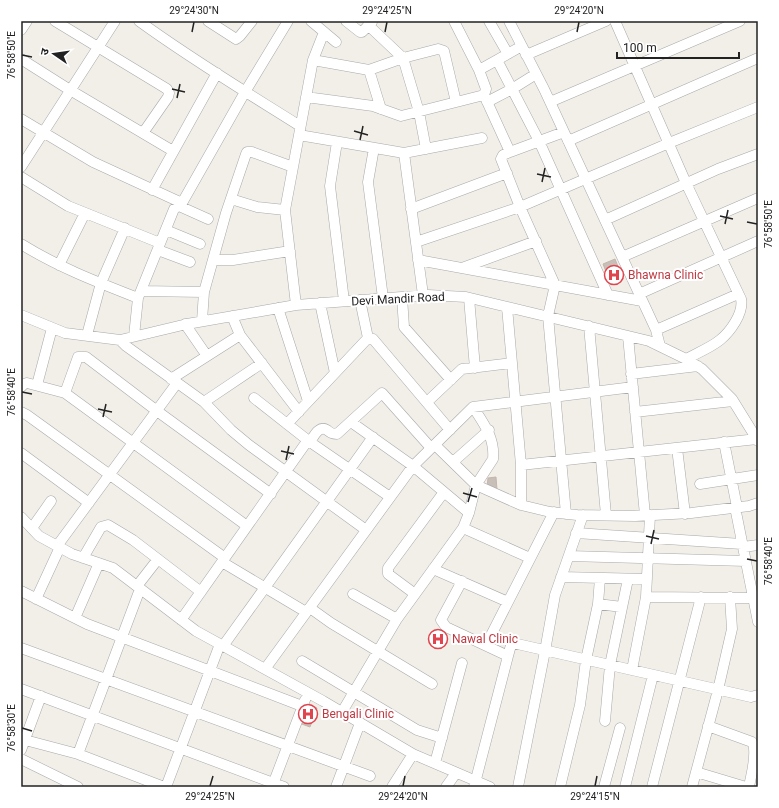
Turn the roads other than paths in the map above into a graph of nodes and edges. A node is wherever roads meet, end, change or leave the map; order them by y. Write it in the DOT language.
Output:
graph roads {
  1 [pos="27,21"];
  2 [pos="55,21"];
  3 [pos="115,21"];
  4 [pos="139,21"];
  5 [pos="208,21"];
  6 [pos="252,21"];
  7 [pos="288,21"];
  8 [pos="311,21"];
  9 [pos="346,21"];
  10 [pos="454,21"];
  11 [pos="489,21"];
  12 [pos="606,21"];
  13 [pos="615,21"];
  14 [pos="740,21"];
  15 [pos="513,22"];
  16 [pos="371,23"];
  17 [pos="21,30"];
  18 [pos="324,32"];
  19 [pos="336,42"];
  20 [pos="98,48"];
  21 [pos="524,51"];
  22 [pos="508,54"];
  23 [pos="403,58"];
  24 [pos="758,58"];
  25 [pos="21,59"];
  26 [pos="312,60"];
  27 [pos="497,60"];
  28 [pos="635,66"];
  29 [pos="369,70"];
  30 [pos="479,70"];
  31 [pos="217,73"];
  32 [pos="536,74"];
  33 [pos="512,89"];
  34 [pos="70,90"];
  35 [pos="245,92"];
  36 [pos="306,97"];
  37 [pos="485,99"];
  38 [pos="456,102"];
  39 [pos="550,102"];
  40 [pos="652,105"];
  41 [pos="758,107"];
  42 [pos="381,109"];
  43 [pos="419,112"];
  44 [pos="21,119"];
  45 [pos="300,130"];
  46 [pos="43,133"];
  47 [pos="143,133"];
  48 [pos="566,137"];
  49 [pos="482,138"];
  50 [pos="539,141"];
  51 [pos="337,142"];
  52 [pos="669,143"];
  53 [pos="374,148"];
  54 [pos="426,149"];
  55 [pos="173,151"];
  56 [pos="510,152"];
  57 [pos="404,154"];
  58 [pos="758,154"];
  59 [pos="21,167"];
  60 [pos="293,167"];
  61 [pos="507,174"];
  62 [pos="21,177"];
  63 [pos="586,180"];
  64 [pos="686,183"];
  65 [pos="152,190"];
  66 [pos="561,190"];
  67 [pos="758,198"];
  68 [pos="231,199"];
  69 [pos="180,204"];
  70 [pos="520,207"];
  71 [pos="411,209"];
  72 [pos="285,210"];
  73 [pos="85,212"];
  74 [pos="208,219"];
  75 [pos="605,220"];
  76 [pos="704,221"];
  77 [pos="125,228"];
  78 [pos="166,230"];
  79 [pos="536,241"];
  80 [pos="758,241"];
  81 [pos="416,242"];
  82 [pos="21,244"];
  83 [pos="200,244"];
  84 [pos="159,246"];
  85 [pos="290,251"];
  86 [pos="622,257"];
  87 [pos="721,258"];
  88 [pos="213,260"];
  89 [pos="418,260"];
  90 [pos="190,262"];
  91 [pos="60,265"];
  92 [pos="461,268"];
  93 [pos="101,284"];
  94 [pos="555,285"];
  95 [pos="204,292"];
  96 [pos="139,294"];
  97 [pos="738,294"];
  98 [pos="423,295"];
  99 [pos="608,295"];
  100 [pos="402,297"];
  101 [pos="383,298"];
  102 [pos="469,298"];
  103 [pos="641,298"];
  104 [pos="360,300"];
  105 [pos="344,301"];
  106 [pos="320,303"];
  107 [pos="296,305"];
  108 [pos="507,307"];
  109 [pos="278,308"];
  110 [pos="21,315"];
  111 [pos="232,316"];
  112 [pos="548,316"];
  113 [pos="202,321"];
  114 [pos="185,324"];
  115 [pos="588,326"];
  116 [pos="52,328"];
  117 [pos="656,330"];
  118 [pos="87,335"];
  119 [pos="240,335"];
  120 [pos="134,336"];
  121 [pos="628,336"];
  122 [pos="368,338"];
  123 [pos="120,340"];
  124 [pos="660,346"];
  125 [pos="208,356"];
  126 [pos="686,359"];
  127 [pos="262,363"];
  128 [pos="512,363"];
  129 [pos="698,366"];
  130 [pos="475,368"];
  131 [pos="335,373"];
  132 [pos="631,374"];
  133 [pos="451,380"];
  134 [pos="174,381"];
  135 [pos="37,385"];
  136 [pos="21,387"];
  137 [pos="632,387"];
  138 [pos="595,392"];
  139 [pos="65,393"];
  140 [pos="556,397"];
  141 [pos="254,398"];
  142 [pos="308,401"];
  143 [pos="733,401"];
  144 [pos="204,402"];
  145 [pos="427,402"];
  146 [pos="516,402"];
  147 [pos="473,408"];
  148 [pos="157,411"];
  149 [pos="21,412"];
  150 [pos="299,412"];
  151 [pos="635,412"];
  152 [pos="351,422"];
  153 [pos="287,424"];
  154 [pos="450,430"];
  155 [pos="489,430"];
  156 [pos="373,437"];
  157 [pos="757,440"];
  158 [pos="309,441"];
  159 [pos="134,442"];
  160 [pos="724,442"];
  161 [pos="433,446"];
  162 [pos="677,448"];
  163 [pos="639,452"];
  164 [pos="21,453"];
  165 [pos="601,456"];
  166 [pos="561,461"];
  167 [pos="453,462"];
  168 [pos="521,465"];
  169 [pos="413,466"];
  170 [pos="350,470"];
  171 [pos="286,472"];
  172 [pos="110,474"];
  173 [pos="758,475"];
  174 [pos="732,479"];
  175 [pos="700,484"];
  176 [pos="476,485"];
  177 [pos="444,492"];
  178 [pos="271,494"];
  179 [pos="390,497"];
  180 [pos="51,501"];
  181 [pos="327,501"];
  182 [pos="89,503"];
  183 [pos="758,503"];
  184 [pos="521,505"];
  185 [pos="736,507"];
  186 [pos="554,512"];
  187 [pos="469,513"];
  188 [pos="566,514"];
  189 [pos="685,514"];
  190 [pos="583,515"];
  191 [pos="606,515"];
  192 [pos="648,515"];
  193 [pos="25,524"];
  194 [pos="247,526"];
  195 [pos="463,528"];
  196 [pos="366,530"];
  197 [pos="576,533"];
  198 [pos="649,538"];
  199 [pos="758,545"];
  200 [pos="743,546"];
  201 [pos="59,547"];
  202 [pos="569,556"];
  203 [pos="83,558"];
  204 [pos="530,558"];
  205 [pos="648,558"];
  206 [pos="158,559"];
  207 [pos="223,560"];
  208 [pos="746,561"];
  209 [pos="99,563"];
  210 [pos="433,569"];
  211 [pos="562,577"];
  212 [pos="600,578"];
  213 [pos="628,579"];
  214 [pos="647,579"];
  215 [pos="754,580"];
  216 [pos="462,581"];
  217 [pos="139,588"];
  218 [pos="264,588"];
  219 [pos="21,591"];
  220 [pos="201,592"];
  221 [pos="353,594"];
  222 [pos="415,594"];
  223 [pos="646,597"];
  224 [pos="701,597"];
  225 [pos="730,597"];
  226 [pos="753,598"];
  227 [pos="36,599"];
  228 [pos="508,602"];
  229 [pos="598,604"];
  230 [pos="622,607"];
  231 [pos="308,610"];
  232 [pos="75,618"];
  233 [pos="397,619"];
  234 [pos="181,620"];
  235 [pos="758,622"];
  236 [pos="122,638"];
  237 [pos="221,645"];
  238 [pos="486,645"];
  239 [pos="21,648"];
  240 [pos="378,651"];
  241 [pos="545,651"];
  242 [pos="508,656"];
  243 [pos="586,660"];
  244 [pos="302,661"];
  245 [pos="462,663"];
  246 [pos="610,665"];
  247 [pos="265,669"];
  248 [pos="632,670"];
  249 [pos="210,671"];
  250 [pos="653,675"];
  251 [pos="107,678"];
  252 [pos="680,681"];
  253 [pos="432,684"];
  254 [pos="21,689"];
  255 [pos="718,690"];
  256 [pos="354,692"];
  257 [pos="307,693"];
  258 [pos="758,695"];
  259 [pos="41,696"];
  260 [pos="302,706"];
  261 [pos="195,711"];
  262 [pos="342,712"];
  263 [pos="93,716"];
  264 [pos="605,721"];
  265 [pos="360,723"];
  266 [pos="708,726"];
  267 [pos="620,728"];
  268 [pos="442,738"];
  269 [pos="25,740"];
  270 [pos="288,745"];
  271 [pos="181,748"];
  272 [pos="78,754"];
  273 [pos="413,754"];
  274 [pos="22,759"];
  275 [pos="435,763"];
  276 [pos="344,766"];
  277 [pos="696,772"];
  278 [pos="456,773"];
  279 [pos="370,776"];
  280 [pos="474,784"];
  281 [pos="273,785"];
  282 [pos="78,787"];
  283 [pos="165,787"];
  284 [pos="284,787"];
  285 [pos="336,787"];
  286 [pos="392,787"];
  287 [pos="446,787"];
  288 [pos="490,787"];
  289 [pos="518,787"];
  290 [pos="560,787"];
  291 [pos="604,787"];
  292 [pos="625,787"];
  293 [pos="652,787"];
  294 [pos="692,787"];
  295 [pos="748,787"];
  1 -- 17 [label="street"];
  2 -- 20 [label="street"];
  3 -- 20 [label="street"];
  4 -- 31 [label="street"];
  5 -- 6 [label="street"];
  7 -- 35 [label="street"];
  8 -- 18 [label="street"];
  9 -- 16 [label="street"];
  10 -- 30 [label="street"];
  11 -- 22 [label="street"];
  12 -- 21 [label="street"];
  13 -- 28 [label="street"];
  14 -- 28 [label="street"];
  15 -- 21 [label="street"];
  16 -- 23 [label="street"];
  18 -- 19 [label="street"];
  18 -- 26 [label="street"];
  20 -- 34 [label="street"];
  20 -- 47 [label="street"];
  21 -- 22 [label="street"];
  21 -- 32 [label="street"];
  22 -- 27 [label="street"];
  23 -- 29 [label="street"];
  23 -- 38 [label="street"];
  23 -- 43 [label="street"];
  24 -- 40 [label="street"];
  25 -- 34 [label="street"];
  26 -- 29 [label="street"];
  26 -- 36 [label="street"];
  27 -- 30 [label="street"];
  27 -- 33 [label="street"];
  28 -- 39 [label="street"];
  28 -- 40 [label="street"];
  29 -- 42 [label="street"];
  30 -- 37 [label="street"];
  31 -- 35 [label="street"];
  31 -- 55 [label="street"];
  32 -- 33 [label="street"];
  32 -- 39 [label="street"];
  33 -- 37 [label="street"];
  33 -- 50 [label="street"];
  34 -- 46 [label="street"];
  34 -- 47 [label="street"];
  35 -- 45 [label="street"];
  35 -- 69 [label="street"];
  36 -- 42 [label="street"];
  36 -- 45 [label="street"];
  37 -- 38 [label="street"];
  37 -- 56 [label="street"];
  38 -- 43 [label="street"];
  39 -- 48 [label="street"];
  40 -- 48 [label="street"];
  40 -- 52 [label="street"];
  41 -- 52 [label="street"];
  42 -- 43 [label="street"];
  43 -- 54 [label="street"];
  44 -- 46 [label="street"];
  45 -- 51 [label="street"];
  45 -- 60 [label="street"];
  46 -- 59 [label="street"];
  46 -- 65 [label="street"];
  47 -- 55 [label="street"];
  48 -- 50 [label="street"];
  48 -- 63 [label="street"];
  49 -- 54 [label="street"];
  50 -- 56 [label="street"];
  50 -- 66 [label="street"];
  51 -- 53 [label="street"];
  51 -- 105 [label="street"];
  52 -- 63 [label="street"];
  52 -- 64 [label="street"];
  53 -- 57 [label="street"];
  53 -- 101 [label="street"];
  54 -- 57 [label="street"];
  55 -- 65 [label="street"];
  56 -- 61 [label="street"];
  57 -- 71 [label="street"];
  58 -- 64 [label="street"];
  60 -- 68 [label="street"];
  60 -- 72 [label="street"];
  61 -- 70 [label="street"];
  61 -- 71 [label="street"];
  62 -- 73 [label="street"];
  63 -- 66 [label="street"];
  63 -- 75 [label="street"];
  64 -- 75 [label="street"];
  64 -- 76 [label="street"];
  65 -- 69 [label="street"];
  66 -- 70 [label="street"];
  66 -- 99 [label="street"];
  67 -- 76 [label="street"];
  68 -- 72 [label="street"];
  68 -- 88 [label="street"];
  69 -- 74 [label="street"];
  69 -- 78 [label="street"];
  70 -- 79 [label="street"];
  70 -- 81 [label="street"];
  71 -- 81 [label="street"];
  72 -- 85 [label="street"];
  73 -- 77 [label="street"];
  73 -- 91 [label="street"];
  75 -- 86 [label="street"];
  76 -- 86 [label="street"];
  76 -- 87 [label="street"];
  77 -- 84 [label="street"];
  77 -- 93 [label="street"];
  78 -- 83 [label="street"];
  78 -- 84 [label="street"];
  79 -- 92 [label="street"];
  79 -- 94 [label="street"];
  80 -- 87 [label="street"];
  81 -- 89 [label="street"];
  82 -- 91 [label="street"];
  84 -- 90 [label="street"];
  84 -- 96 [label="street"];
  85 -- 88 [label="street"];
  85 -- 107 [label="street"];
  86 -- 103 [label="street"];
  87 -- 97 [label="street"];
  87 -- 103 [label="street"];
  88 -- 95 [label="street"];
  89 -- 92 [label="street"];
  89 -- 98 [label="street"];
  91 -- 93 [label="street"];
  92 -- 94 [label="street"];
  93 -- 96 [label="street"];
  93 -- 118 [label="street"];
  94 -- 99 [label="street"];
  94 -- 112 [label="street"];
  95 -- 96 [label="street"];
  95 -- 113 [label="street"];
  96 -- 120 [label="street"];
  97 -- 117 [label="street"];
  97 -- 126 [label="street"];
  98 -- 100 [label="street, Devi Mandir Road"];
  98 -- 102 [label="street, Devi Mandir Road"];
  99 -- 103 [label="street"];
  100 -- 101 [label="street, Devi Mandir Road"];
  100 -- 133 [label="street"];
  101 -- 104 [label="street, Devi Mandir Road"];
  102 -- 108 [label="street, Devi Mandir Road"];
  102 -- 130 [label="street"];
  103 -- 117 [label="street"];
  104 -- 105 [label="street, Devi Mandir Road"];
  104 -- 122 [label="street"];
  105 -- 106 [label="street, Devi Mandir Road"];
  106 -- 107 [label="street, Devi Mandir Road"];
  106 -- 131 [label="street"];
  107 -- 109 [label="street, Devi Mandir Road"];
  108 -- 112 [label="street, Devi Mandir Road"];
  108 -- 128 [label="street"];
  109 -- 111 [label="street, Devi Mandir Road"];
  109 -- 142 [label="street"];
  110 -- 116 [label="street, Devi Mandir Road"];
  111 -- 113 [label="street, Devi Mandir Road"];
  111 -- 119 [label="street"];
  112 -- 115 [label="street, Devi Mandir Road"];
  112 -- 140 [label="street"];
  113 -- 114 [label="street, Devi Mandir Road"];
  114 -- 120 [label="street, Devi Mandir Road"];
  114 -- 125 [label="street"];
  115 -- 121 [label="street, Devi Mandir Road"];
  115 -- 138 [label="street"];
  116 -- 118 [label="street, Devi Mandir Road"];
  116 -- 135 [label="street"];
  117 -- 124 [label="street"];
  118 -- 123 [label="street, Devi Mandir Road"];
  119 -- 125 [label="street"];
  119 -- 127 [label="street"];
  120 -- 123 [label="street, Devi Mandir Road"];
  121 -- 124 [label="street, Devi Mandir Road"];
  121 -- 132 [label="street"];
  122 -- 131 [label="street"];
  122 -- 145 [label="street"];
  123 -- 134 [label="street"];
  124 -- 126 [label="street, Devi Mandir Road"];
  125 -- 134 [label="street"];
  126 -- 129 [label="street, Devi Mandir Road"];
  127 -- 144 [label="street"];
  127 -- 150 [label="street"];
  128 -- 130 [label="street"];
  128 -- 146 [label="street"];
  129 -- 132 [label="street"];
  129 -- 143 [label="street, Devi Mandir Road"];
  130 -- 133 [label="street"];
  131 -- 142 [label="street"];
  132 -- 137 [label="street"];
  133 -- 145 [label="street"];
  134 -- 144 [label="street"];
  134 -- 148 [label="street"];
  135 -- 136 [label="street"];
  135 -- 139 [label="street"];
  137 -- 138 [label="street"];
  137 -- 151 [label="street"];
  138 -- 140 [label="street"];
  138 -- 165 [label="street"];
  139 -- 148 [label="street"];
  139 -- 159 [label="street"];
  140 -- 146 [label="street"];
  140 -- 166 [label="street"];
  141 -- 153 [label="street"];
  142 -- 150 [label="street"];
  143 -- 151 [label="street"];
  143 -- 157 [label="street, Devi Mandir Road"];
  144 -- 171 [label="street"];
  145 -- 154 [label="street"];
  146 -- 147 [label="street"];
  146 -- 168 [label="street"];
  147 -- 154 [label="street"];
  147 -- 155 [label="street"];
  148 -- 159 [label="street"];
  148 -- 178 [label="street"];
  149 -- 172 [label="street"];
  150 -- 153 [label="street"];
  151 -- 163 [label="street"];
  152 -- 156 [label="street"];
  152 -- 158 [label="street"];
  152 -- 161 [label="street"];
  153 -- 158 [label="street"];
  154 -- 161 [label="street"];
  155 -- 167 [label="street"];
  155 -- 176 [label="street"];
  156 -- 169 [label="street"];
  156 -- 170 [label="street"];
  157 -- 160 [label="street"];
  158 -- 170 [label="street"];
  158 -- 171 [label="street"];
  159 -- 172 [label="street"];
  159 -- 194 [label="street"];
  160 -- 162 [label="street"];
  160 -- 174 [label="street"];
  161 -- 167 [label="street"];
  161 -- 169 [label="street"];
  162 -- 163 [label="street"];
  162 -- 189 [label="street"];
  163 -- 165 [label="street"];
  163 -- 192 [label="street"];
  164 -- 182 [label="street"];
  165 -- 166 [label="street"];
  165 -- 191 [label="street"];
  166 -- 168 [label="street"];
  166 -- 188 [label="street"];
  167 -- 176 [label="street"];
  168 -- 184 [label="street"];
  169 -- 177 [label="street"];
  169 -- 179 [label="street"];
  170 -- 179 [label="street"];
  170 -- 181 [label="street"];
  171 -- 178 [label="street"];
  171 -- 181 [label="street"];
  172 -- 182 [label="street"];
  172 -- 207 [label="street"];
  173 -- 174 [label="street"];
  174 -- 175 [label="street"];
  174 -- 185 [label="street"];
  176 -- 184 [label="street"];
  176 -- 187 [label="street"];
  177 -- 187 [label="street"];
  177 -- 222 [label="street"];
  178 -- 194 [label="street"];
  179 -- 196 [label="street"];
  180 -- 193 [label="street"];
  181 -- 196 [label="street"];
  181 -- 218 [label="street"];
  182 -- 201 [label="street"];
  183 -- 185 [label="street"];
  184 -- 186 [label="street"];
  185 -- 189 [label="street"];
  185 -- 200 [label="street"];
  186 -- 188 [label="street"];
  186 -- 204 [label="street"];
  187 -- 195 [label="street"];
  188 -- 190 [label="street"];
  189 -- 192 [label="street"];
  190 -- 191 [label="street"];
  190 -- 197 [label="street"];
  191 -- 192 [label="street"];
  192 -- 198 [label="street"];
  193 -- 201 [label="street"];
  194 -- 207 [label="street"];
  195 -- 204 [label="street"];
  195 -- 210 [label="street"];
  196 -- 231 [label="street"];
  197 -- 198 [label="street"];
  197 -- 202 [label="street"];
  198 -- 200 [label="street"];
  198 -- 205 [label="street"];
  199 -- 200 [label="street"];
  200 -- 208 [label="street"];
  201 -- 203 [label="street"];
  201 -- 227 [label="street"];
  202 -- 205 [label="street"];
  202 -- 211 [label="street"];
  203 -- 206 [label="street"];
  203 -- 209 [label="street"];
  204 -- 228 [label="street"];
  205 -- 208 [label="street"];
  205 -- 214 [label="street"];
  206 -- 217 [label="street"];
  206 -- 220 [label="street"];
  207 -- 218 [label="street"];
  207 -- 220 [label="street"];
  208 -- 215 [label="street"];
  209 -- 217 [label="street"];
  209 -- 232 [label="street"];
  210 -- 216 [label="street"];
  210 -- 222 [label="street"];
  211 -- 212 [label="street"];
  211 -- 241 [label="street"];
  212 -- 213 [label="street"];
  212 -- 229 [label="street"];
  213 -- 214 [label="street"];
  213 -- 230 [label="street"];
  214 -- 223 [label="street"];
  215 -- 226 [label="street"];
  216 -- 228 [label="street"];
  216 -- 238 [label="street"];
  217 -- 234 [label="street"];
  217 -- 236 [label="street"];
  218 -- 231 [label="street"];
  218 -- 237 [label="street"];
  219 -- 227 [label="street"];
  220 -- 234 [label="street"];
  221 -- 233 [label="street"];
  222 -- 233 [label="street"];
  223 -- 224 [label="street"];
  223 -- 248 [label="street"];
  224 -- 225 [label="street"];
  224 -- 252 [label="street"];
  225 -- 226 [label="street"];
  225 -- 255 [label="street"];
  226 -- 235 [label="street"];
  227 -- 232 [label="street"];
  228 -- 238 [label="street"];
  229 -- 230 [label="street"];
  229 -- 243 [label="street"];
  230 -- 246 [label="street"];
  231 -- 240 [label="street"];
  231 -- 247 [label="street"];
  232 -- 236 [label="street"];
  233 -- 240 [label="street"];
  234 -- 237 [label="street"];
  236 -- 249 [label="street"];
  236 -- 251 [label="street"];
  237 -- 247 [label="street"];
  237 -- 249 [label="street"];
  238 -- 242 [label="street"];
  239 -- 251 [label="street"];
  240 -- 253 [label="street"];
  240 -- 256 [label="street"];
  241 -- 242 [label="street"];
  241 -- 243 [label="street"];
  241 -- 289 [label="street"];
  242 -- 280 [label="street"];
  243 -- 246 [label="street"];
  243 -- 290 [label="street"];
  244 -- 256 [label="street"];
  245 -- 268 [label="street"];
  246 -- 248 [label="street"];
  246 -- 264 [label="street"];
  247 -- 257 [label="street"];
  248 -- 250 [label="street"];
  249 -- 260 [label="street"];
  249 -- 261 [label="street"];
  250 -- 252 [label="street"];
  250 -- 292 [label="street"];
  251 -- 261 [label="street"];
  251 -- 263 [label="street"];
  252 -- 255 [label="street"];
  252 -- 293 [label="street"];
  254 -- 259 [label="street"];
  255 -- 258 [label="street"];
  255 -- 266 [label="street"];
  256 -- 262 [label="street"];
  256 -- 268 [label="street"];
  257 -- 260 [label="street"];
  257 -- 262 [label="street"];
  259 -- 263 [label="street"];
  259 -- 269 [label="street"];
  260 -- 270 [label="street"];
  261 -- 270 [label="street"];
  261 -- 271 [label="street"];
  262 -- 265 [label="street"];
  263 -- 271 [label="street"];
  263 -- 272 [label="street"];
  265 -- 273 [label="street"];
  265 -- 276 [label="street"];
  266 -- 277 [label="street"];
  266 -- 295 [label="street"];
  267 -- 291 [label="street"];
  268 -- 275 [label="street"];
  269 -- 272 [label="street"];
  269 -- 274 [label="street"];
  270 -- 276 [label="street"];
  270 -- 281 [label="street"];
  271 -- 281 [label="street"];
  271 -- 283 [label="street"];
  272 -- 283 [label="street"];
  273 -- 275 [label="street"];
  273 -- 286 [label="street"];
  274 -- 282 [label="street"];
  275 -- 278 [label="street"];
  276 -- 279 [label="street"];
  276 -- 285 [label="street"];
  277 -- 294 [label="street"];
  277 -- 295 [label="street"];
  278 -- 280 [label="street"];
  278 -- 287 [label="street"];
  280 -- 288 [label="street"];
  281 -- 284 [label="street"];
}
